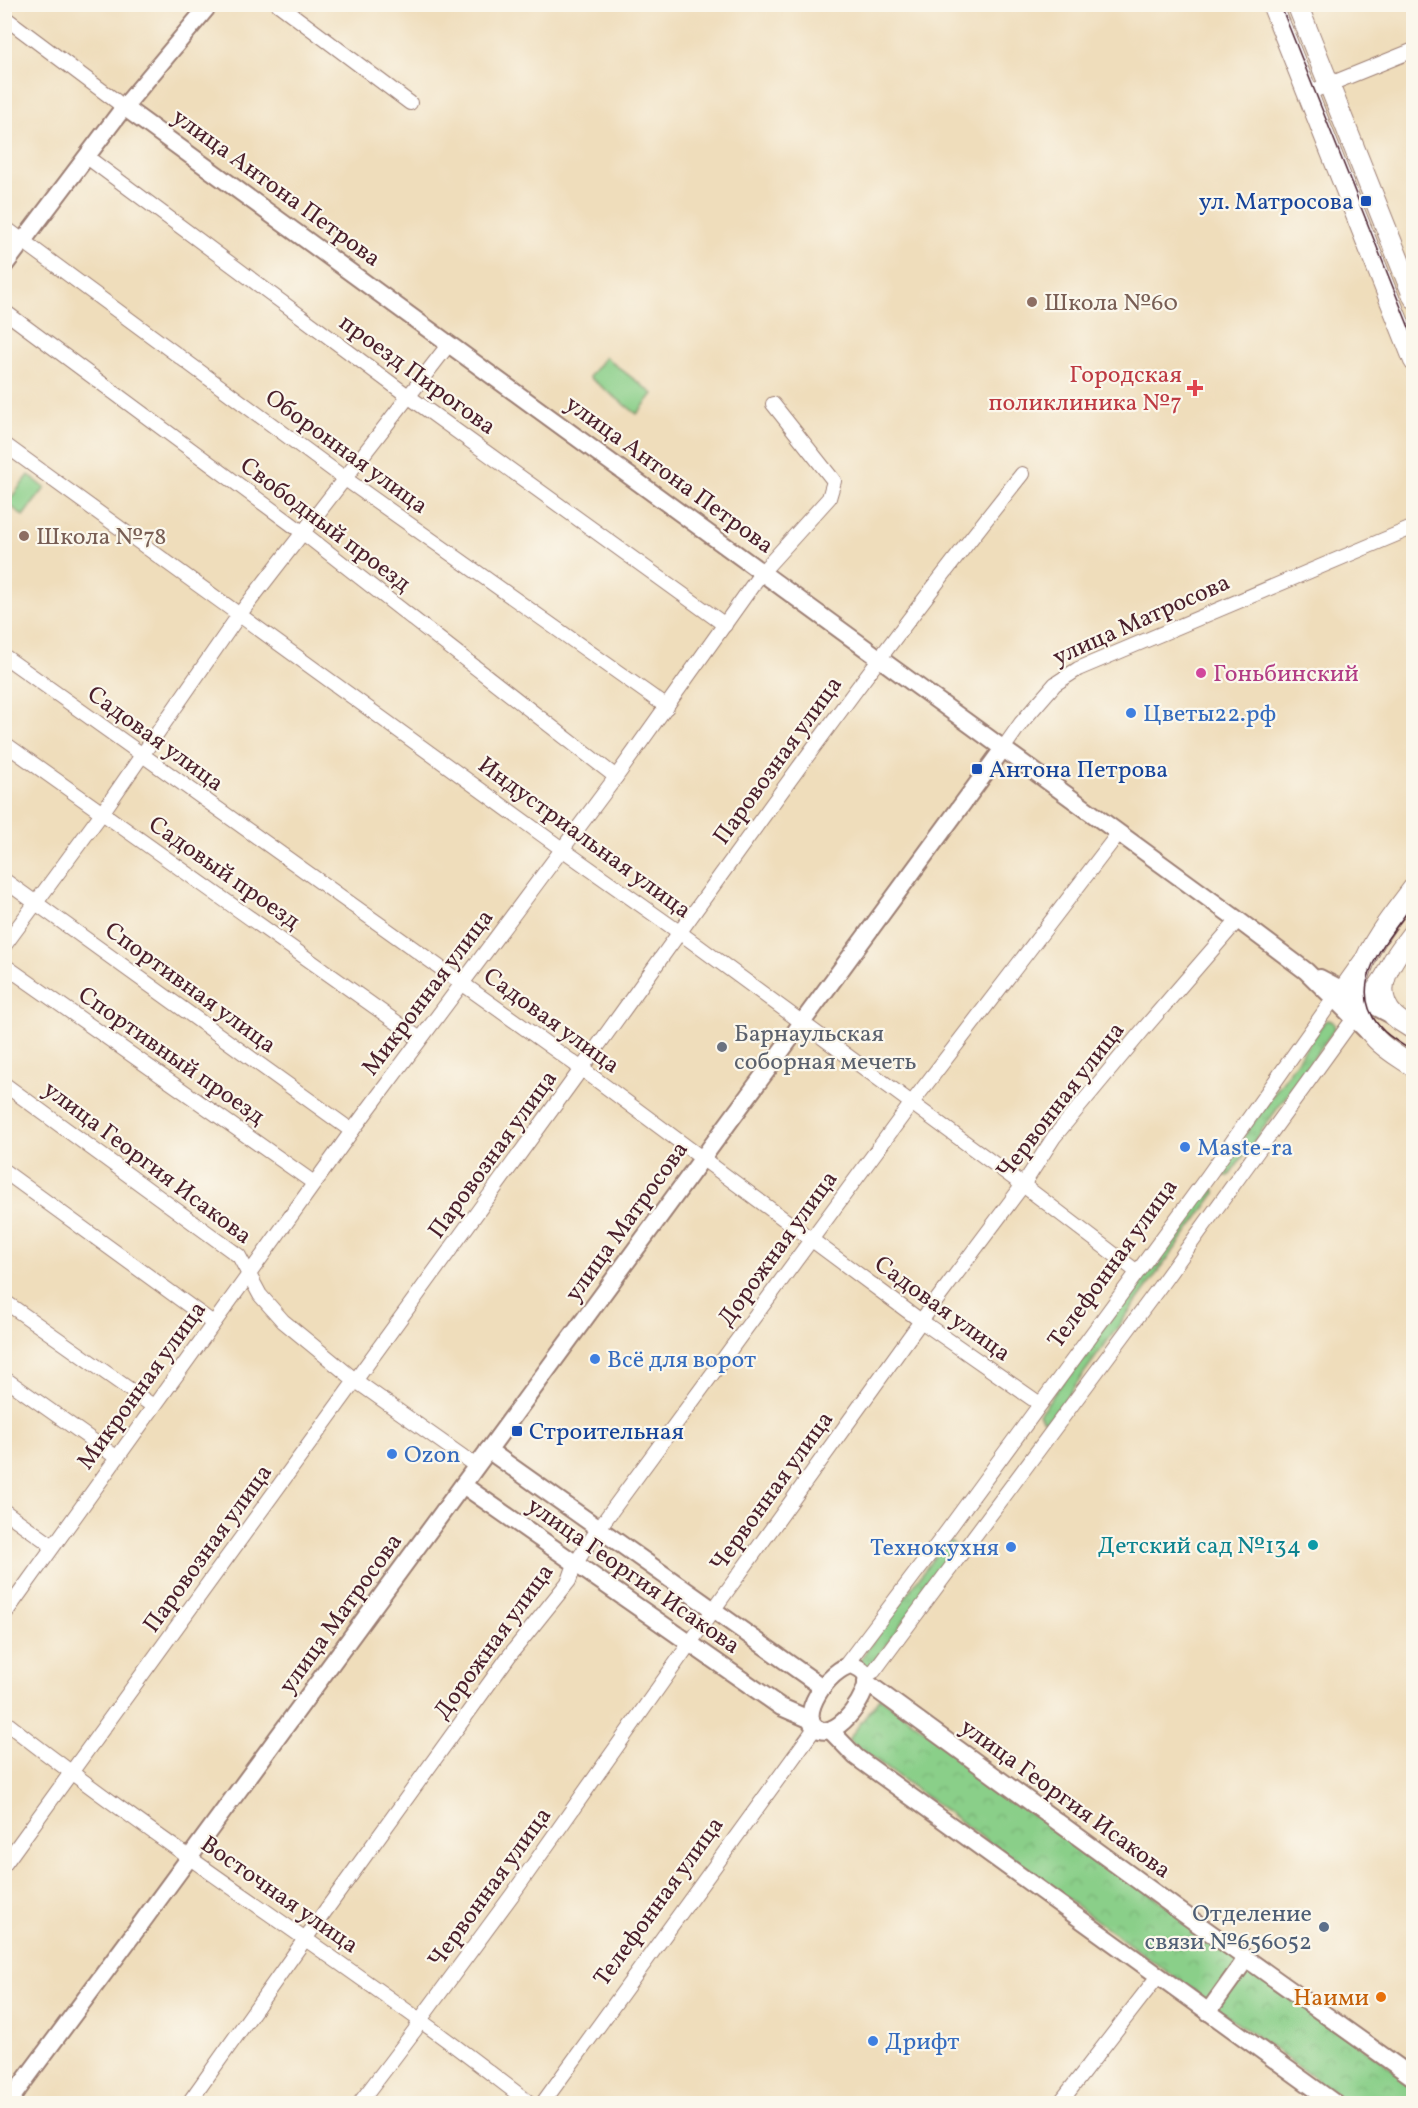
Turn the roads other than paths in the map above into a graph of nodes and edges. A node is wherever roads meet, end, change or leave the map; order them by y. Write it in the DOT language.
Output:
graph roads {
  1 [pos="210,4"];
  2 [pos="278,4"];
  3 [pos="1272,4"];
  4 [pos="1297,4"];
  5 [pos="4,17"];
  6 [pos="1413,50"];
  7 [pos="1329,85"];
  8 [pos="1308,93"];
  9 [pos="410,103"];
  10 [pos="124,107"];
  11 [pos="87,157"];
  12 [pos="4,227"];
  13 [pos="23,241"];
  14 [pos="1397,257"];
  15 [pos="1375,265"];
  16 [pos="4,266"];
  17 [pos="1413,298"];
  18 [pos="4,311"];
  19 [pos="449,344"];
  20 [pos="1413,361"];
  21 [pos="408,396"];
  22 [pos="773,404"];
  23 [pos="4,444"];
  24 [pos="1022,474"];
  25 [pos="344,478"];
  26 [pos="1413,527"];
  27 [pos="302,532"];
  28 [pos="762,572"];
  29 [pos="240,615"];
  30 [pos="725,625"];
  31 [pos="4,656"];
  32 [pos="879,660"];
  33 [pos="667,707"];
  34 [pos="4,743"];
  35 [pos="1002,750"];
  36 [pos="142,756"];
  37 [pos="616,777"];
  38 [pos="102,813"];
  39 [pos="1118,834"];
  40 [pos="561,849"];
  41 [pos="4,880"];
  42 [pos="1413,887"];
  43 [pos="35,902"];
  44 [pos="1239,920"];
  45 [pos="1413,931"];
  46 [pos="679,932"];
  47 [pos="4,946"];
  48 [pos="1390,963"];
  49 [pos="4,965"];
  50 [pos="462,983"];
  51 [pos="1352,1002"];
  52 [pos="1395,1017"];
  53 [pos="800,1023"];
  54 [pos="1413,1029"];
  55 [pos="420,1039"];
  56 [pos="1413,1067"];
  57 [pos="582,1068"];
  58 [pos="4,1084"];
  59 [pos="911,1104"];
  60 [pos="352,1131"];
  61 [pos="701,1158"];
  62 [pos="4,1171"];
  63 [pos="314,1183"];
  64 [pos="1023,1185"];
  65 [pos="811,1239"];
  66 [pos="1136,1271"];
  67 [pos="249,1275"];
  68 [pos="4,1301"];
  69 [pos="921,1321"];
  70 [pos="213,1323"];
  71 [pos="4,1378"];
  72 [pos="356,1381"];
  73 [pos="1040,1404"];
  74 [pos="153,1406"];
  75 [pos="488,1450"];
  76 [pos="116,1457"];
  77 [pos="476,1466"];
  78 [pos="463,1485"];
  79 [pos="4,1511"];
  80 [pos="599,1528"];
  81 [pos="53,1545"];
  82 [pos="575,1564"];
  83 [pos="714,1609"];
  84 [pos="4,1615"];
  85 [pos="690,1643"];
  86 [pos="845,1666"];
  87 [pos="866,1679"];
  88 [pos="822,1687"];
  89 [pos="4,1721"];
  90 [pos="819,1726"];
  91 [pos="71,1773"];
  92 [pos="190,1859"];
  93 [pos="4,1865"];
  94 [pos="305,1939"];
  95 [pos="1246,1959"];
  96 [pos="1158,1976"];
  97 [pos="1208,2012"];
  98 [pos="420,2020"];
  99 [pos="1413,2078"];
  100 [pos="7,2103"];
  101 [pos="188,2103"];
  102 [pos="359,2103"];
  103 [pos="531,2103"];
  104 [pos="542,2103"];
  105 [pos="1059,2103"];
  106 [pos="1336,2103"];
  1 -- 10 [label="street"];
  2 -- 9 [label="street"];
  3 -- 8 [label="main road"];
  4 -- 7 [label="main road"];
  5 -- 10 [label="street, улица Антона Петрова"];
  6 -- 7 [label="street"];
  7 -- 8 [label="street"];
  7 -- 14 [label="main road"];
  8 -- 15 [label="main road"];
  10 -- 11 [label="street"];
  10 -- 19 [label="street, улица Антона Петрова"];
  11 -- 13 [label="street"];
  11 -- 21 [label="street, проезд Пирогова"];
  12 -- 13 [label="street, Оборонная улица"];
  13 -- 16 [label="street"];
  13 -- 25 [label="street, Оборонная улица"];
  14 -- 15 [label="street"];
  14 -- 17 [label="main road"];
  15 -- 20 [label="main road"];
  18 -- 27 [label="street, Свободный проезд"];
  19 -- 21 [label="street"];
  19 -- 28 [label="street, улица Антона Петрова"];
  21 -- 25 [label="street"];
  21 -- 30 [label="street, проезд Пирогова"];
  22 -- 28 [label="street, Микронная улица"];
  23 -- 29 [label="street, Индустриальная улица"];
  24 -- 32 [label="street, Паровозная улица"];
  25 -- 27 [label="street"];
  25 -- 33 [label="street, Оборонная улица"];
  26 -- 35 [label="street, улица Матросова"];
  27 -- 29 [label="street"];
  27 -- 37 [label="street, Свободный проезд"];
  28 -- 30 [label="street, Микронная улица"];
  28 -- 32 [label="street, улица Антона Петрова"];
  29 -- 36 [label="street"];
  29 -- 40 [label="street, Индустриальная улица"];
  30 -- 33 [label="street, Микронная улица"];
  31 -- 36 [label="street, Садовая улица"];
  32 -- 35 [label="street, улица Антона Петрова"];
  32 -- 46 [label="street, Паровозная улица"];
  33 -- 37 [label="street, Микронная улица"];
  34 -- 38 [label="street, Садовый проезд"];
  35 -- 39 [label="street, улица Антона Петрова"];
  35 -- 53 [label="street, улица Матросова"];
  36 -- 38 [label="street"];
  36 -- 50 [label="street, Садовая улица"];
  37 -- 40 [label="street, Микронная улица"];
  38 -- 43 [label="street"];
  38 -- 55 [label="street, Садовый проезд"];
  39 -- 44 [label="street, улица Антона Петрова"];
  39 -- 59 [label="street, Дорожная улица"];
  40 -- 46 [label="street, Индустриальная улица"];
  40 -- 50 [label="street, Микронная улица"];
  41 -- 43 [label="street, Спортивная улица"];
  42 -- 51 [label="main road"];
  43 -- 47 [label="street"];
  43 -- 60 [label="street, Спортивная улица"];
  44 -- 51 [label="street, улица Антона Петрова"];
  44 -- 64 [label="street, Червонная улица"];
  45 -- 48 [label="main road, Телефонная улица"];
  46 -- 53 [label="street, Индустриальная улица"];
  46 -- 57 [label="street, Паровозная улица"];
  48 -- 51 [label="street, Телефонная улица"];
  48 -- 52 [label="main road"];
  49 -- 63 [label="street, Спортивный проезд"];
  50 -- 55 [label="street, Микронная улица"];
  50 -- 57 [label="street, Садовая улица"];
  51 -- 52 [label="street, улица Антона Петрова"];
  51 -- 56 [label="main road"];
  51 -- 66 [label="street, Телефонная улица"];
  51 -- 87 [label="street, Телефонная улица"];
  52 -- 54 [label="main road, улица Антона Петрова"];
  53 -- 59 [label="street, Индустриальная улица"];
  53 -- 61 [label="street, улица Матросова"];
  55 -- 60 [label="street, Микронная улица"];
  57 -- 61 [label="street, Садовая улица"];
  57 -- 72 [label="street, Паровозная улица"];
  58 -- 67 [label="street, улица Георгия Исакова"];
  59 -- 64 [label="street, Индустриальная улица"];
  59 -- 65 [label="street, Дорожная улица"];
  60 -- 63 [label="street, Микронная улица"];
  61 -- 65 [label="street, Садовая улица"];
  61 -- 75 [label="street, улица Матросова"];
  62 -- 70 [label="street"];
  63 -- 67 [label="street, Микронная улица"];
  64 -- 66 [label="street, Индустриальная улица"];
  64 -- 69 [label="street, Червонная улица"];
  65 -- 69 [label="street, Садовая улица"];
  65 -- 80 [label="street, Дорожная улица"];
  66 -- 73 [label="street, Телефонная улица"];
  67 -- 70 [label="street, Микронная улица"];
  67 -- 72 [label="street, улица Георгия Исакова"];
  68 -- 74 [label="street"];
  69 -- 73 [label="street, Садовая улица"];
  69 -- 83 [label="street, Червонная улица"];
  70 -- 74 [label="street, Микронная улица"];
  71 -- 76 [label="street"];
  72 -- 77 [label="street, улица Георгия Исакова"];
  72 -- 91 [label="street, Паровозная улица"];
  73 -- 86 [label="street, Телефонная улица"];
  74 -- 76 [label="street, Микронная улица"];
  75 -- 77 [label="street, улица Матросова"];
  75 -- 80 [label="street, улица Георгия Исакова"];
  76 -- 81 [label="street, Микронная улица"];
  77 -- 78 [label="street, улица Матросова"];
  78 -- 82 [label="street, улица Георгия Исакова"];
  78 -- 92 [label="street, улица Матросова"];
  79 -- 81 [label="street"];
  80 -- 82 [label="street, Дорожная улица"];
  80 -- 83 [label="street, улица Георгия Исакова"];
  81 -- 84 [label="street, Микронная улица"];
  82 -- 85 [label="street, улица Георгия Исакова"];
  82 -- 94 [label="street, Дорожная улица"];
  83 -- 85 [label="street, Червонная улица"];
  83 -- 88 [label="street, улица Георгия Исакова"];
  85 -- 90 [label="street, улица Георгия Исакова"];
  85 -- 98 [label="street, Червонная улица"];
  86 -- 87 [label="street, улица Георгия Исакова"];
  86 -- 88 [label="street"];
  87 -- 90 [label="street"];
  87 -- 95 [label="street, улица Георгия Исакова"];
  88 -- 90 [label="street"];
  89 -- 91 [label="street, Восточная улица"];
  90 -- 96 [label="street, улица Георгия Исакова"];
  90 -- 104 [label="street, Телефонная улица"];
  91 -- 92 [label="street, Восточная улица"];
  91 -- 93 [label="street, Паровозная улица"];
  92 -- 94 [label="street, Восточная улица"];
  92 -- 100 [label="street, улица Матросова"];
  94 -- 98 [label="street, Восточная улица"];
  94 -- 101 [label="street, Дорожная улица"];
  95 -- 97 [label="street"];
  95 -- 99 [label="street, улица Георгия Исакова"];
  96 -- 97 [label="street, улица Георгия Исакова"];
  96 -- 105 [label="street"];
  97 -- 106 [label="street, улица Георгия Исакова"];
  98 -- 102 [label="street, Червонная улица"];
  98 -- 103 [label="street, Восточная улица"];
}
